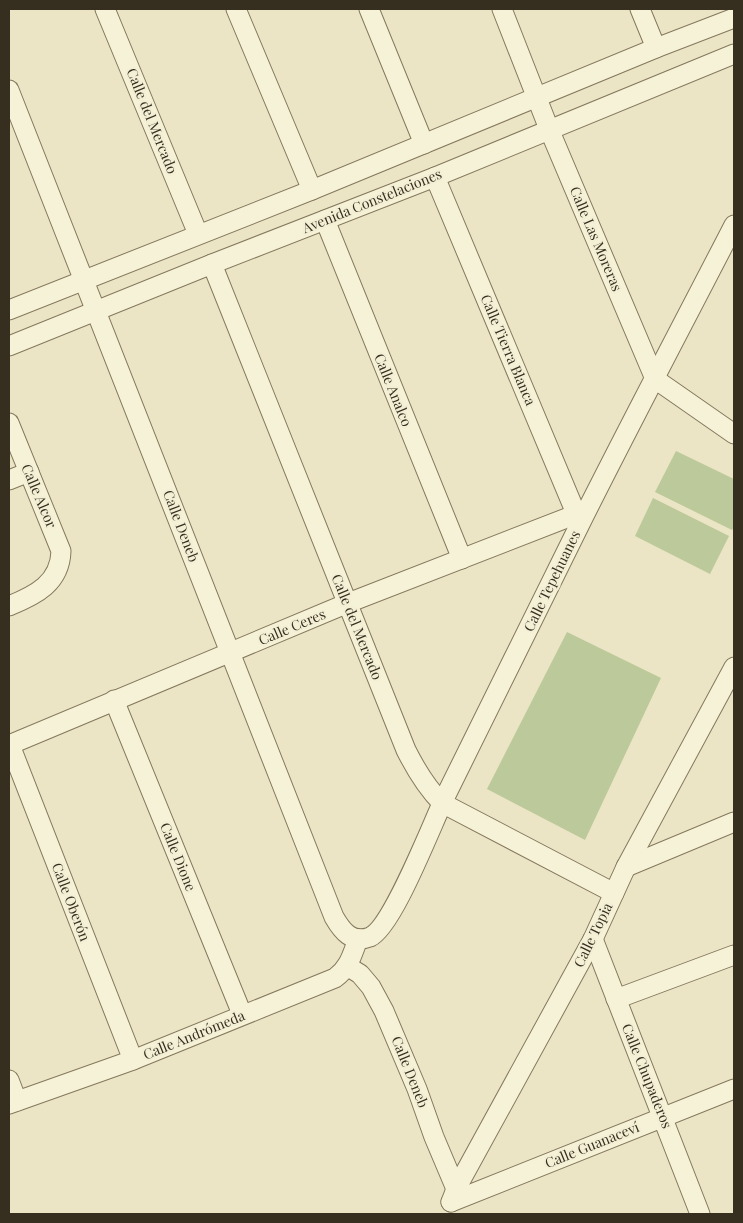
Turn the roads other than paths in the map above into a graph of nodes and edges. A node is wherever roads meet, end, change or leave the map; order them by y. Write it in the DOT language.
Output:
graph roads {
  1 [pos="105,9"];
  2 [pos="236,9"];
  3 [pos="369,9"];
  4 [pos="502,9"];
  5 [pos="640,9"];
  6 [pos="734,18"];
  7 [pos="656,48"];
  8 [pos="734,54"];
  9 [pos="9,90"];
  10 [pos="536,97"];
  11 [pos="549,129"];
  12 [pos="424,144"];
  13 [pos="435,177"];
  14 [pos="312,190"];
  15 [pos="324,220"];
  16 [pos="734,225"];
  17 [pos="198,234"];
  18 [pos="212,264"];
  19 [pos="84,280"];
  20 [pos="9,310"];
  21 [pos="97,311"];
  22 [pos="9,346"];
  23 [pos="655,379"];
  24 [pos="9,423"];
  25 [pos="734,434"];
  26 [pos="29,472"];
  27 [pos="9,480"];
  28 [pos="579,518"];
  29 [pos="462,559"];
  30 [pos="348,603"];
  31 [pos="9,606"];
  32 [pos="230,652"];
  33 [pos="734,667"];
  34 [pos="114,700"];
  35 [pos="9,745"];
  36 [pos="442,803"];
  37 [pos="734,822"];
  38 [pos="626,867"];
  39 [pos="614,893"];
  40 [pos="364,938"];
  41 [pos="593,938"];
  42 [pos="734,955"];
  43 [pos="347,966"];
  44 [pos="616,999"];
  45 [pos="242,1014"];
  46 [pos="132,1060"];
  47 [pos="9,1080"];
  48 [pos="734,1089"];
  49 [pos="13,1103"];
  50 [pos="664,1116"];
  51 [pos="454,1202"];
  52 [pos="700,1214"];
  1 -- 17 [label="street, Calle del Mercado"];
  2 -- 14 [label="street"];
  3 -- 12 [label="street"];
  4 -- 10 [label="street, Calle Las Moreras"];
  5 -- 7 [label="street"];
  6 -- 7 [label="street"];
  7 -- 10 [label="street"];
  8 -- 11 [label="street, Avenida Constelaciones"];
  9 -- 19 [label="street, Calle Deneb"];
  10 -- 11 [label="street, Calle Las Moreras"];
  10 -- 12 [label="street"];
  11 -- 13 [label="street, Avenida Constelaciones"];
  11 -- 23 [label="street, Calle Las Moreras"];
  12 -- 14 [label="street"];
  13 -- 15 [label="street, Avenida Constelaciones"];
  13 -- 28 [label="street, Calle Tierra Blanca"];
  14 -- 17 [label="street"];
  15 -- 18 [label="street, Avenida Constelaciones"];
  15 -- 29 [label="street, Calle Analco"];
  16 -- 23 [label="street, Calle Tepehuanes"];
  17 -- 19 [label="street"];
  18 -- 21 [label="street, Avenida Constelaciones"];
  18 -- 30 [label="street, Calle del Mercado"];
  19 -- 20 [label="street"];
  19 -- 21 [label="street, Calle Deneb"];
  21 -- 22 [label="street, Avenida Constelaciones"];
  21 -- 32 [label="street, Calle Deneb"];
  23 -- 25 [label="street"];
  23 -- 28 [label="street, Calle Tepehuanes"];
  24 -- 26 [label="street, Calle Alcor"];
  26 -- 27 [label="street"];
  26 -- 31 [label="street, Calle Alcor"];
  28 -- 29 [label="street, Calle Ceres"];
  28 -- 36 [label="street, Calle Tepehuanes"];
  29 -- 30 [label="street, Calle Ceres"];
  30 -- 32 [label="street, Calle Ceres"];
  30 -- 36 [label="street, Calle del Mercado"];
  32 -- 34 [label="street, Calle Ceres"];
  32 -- 40 [label="street, Calle Deneb"];
  33 -- 38 [label="street, Calle Topia"];
  34 -- 35 [label="street, Calle Ceres"];
  34 -- 45 [label="street, Calle Dione"];
  35 -- 46 [label="street, Calle Oberón"];
  36 -- 39 [label="street, Calle del Mercado"];
  36 -- 40 [label="street, Calle Tepehuanes"];
  37 -- 38 [label="street"];
  38 -- 39 [label="street, Calle Topia"];
  39 -- 41 [label="street, Calle Topia"];
  40 -- 43 [label="street"];
  41 -- 44 [label="street, Calle Chupaderos"];
  41 -- 51 [label="street, Calle Topia"];
  42 -- 44 [label="street"];
  43 -- 45 [label="street, Calle Andrómeda"];
  43 -- 51 [label="street, Calle Deneb"];
  44 -- 50 [label="street, Calle Chupaderos"];
  45 -- 46 [label="street, Calle Andrómeda"];
  46 -- 49 [label="street, Calle Andrómeda"];
  47 -- 49 [label="street"];
  48 -- 50 [label="street, Calle Guanaceví"];
  50 -- 51 [label="street, Calle Guanaceví"];
  50 -- 52 [label="street, Calle Chupaderos"];
}
